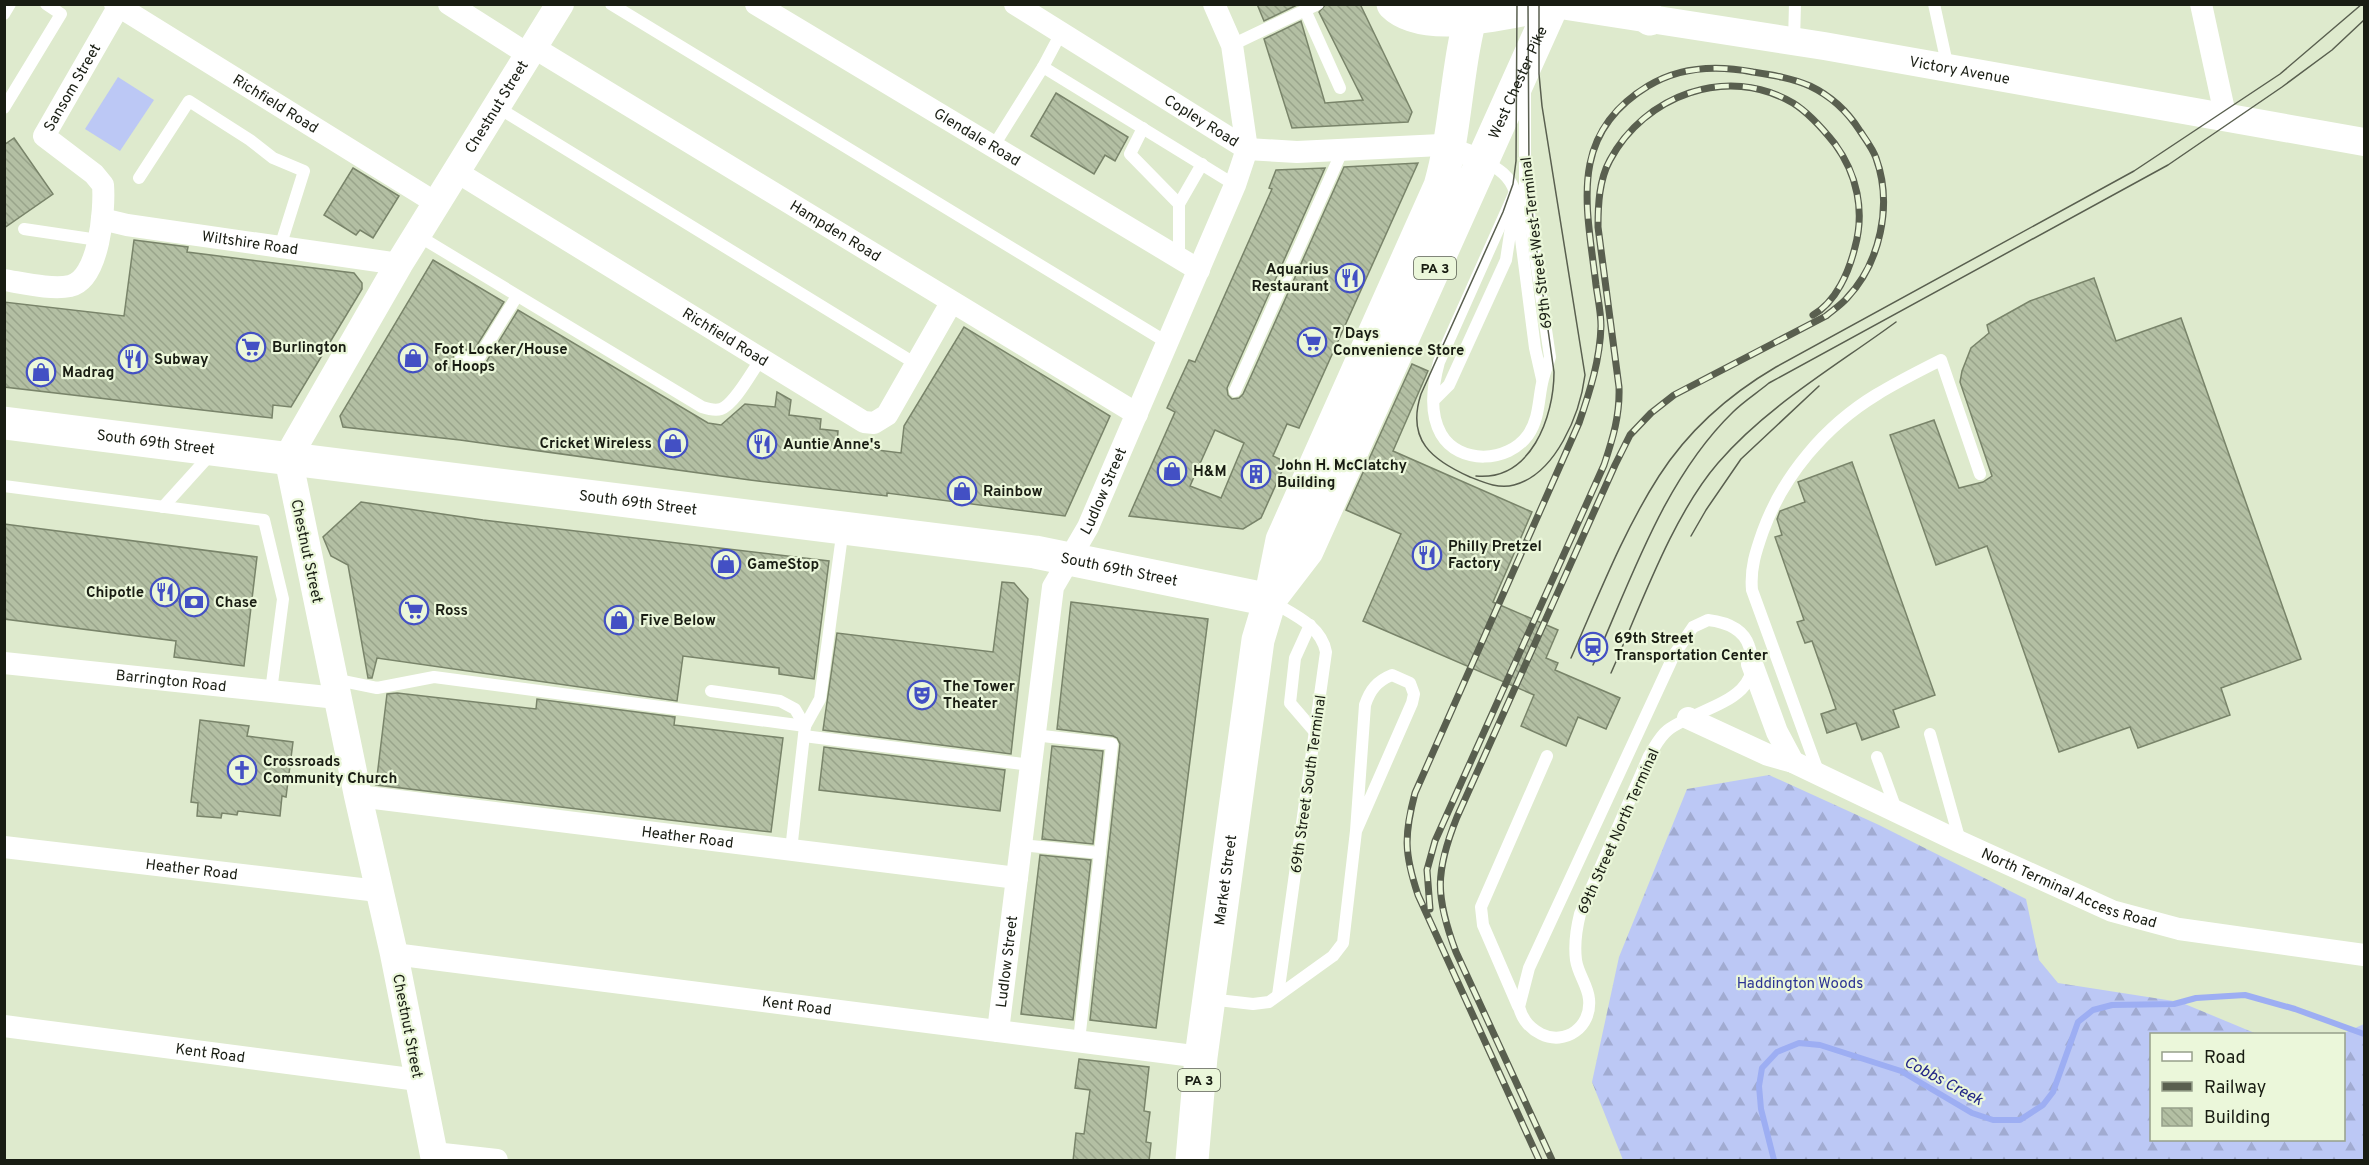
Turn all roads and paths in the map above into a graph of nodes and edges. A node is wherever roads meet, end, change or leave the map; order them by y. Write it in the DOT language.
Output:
graph roads {
  1 [pos="10,4"];
  2 [pos="46,4"];
  3 [pos="449,4"];
  4 [pos="560,4"];
  5 [pos="611,4"];
  6 [pos="756,4"];
  7 [pos="1015,4"];
  8 [pos="1214,4"];
  9 [pos="1318,4"];
  10 [pos="1393,4"];
  11 [pos="1553,4"];
  12 [pos="1795,4"];
  13 [pos="1934,4"];
  14 [pos="2201,4"];
  15 [pos="118,5"];
  16 [pos="1305,10"];
  17 [pos="1472,11"];
  18 [pos="1640,12"];
  19 [pos="4,14"];
  20 [pos="1061,33"];
  21 [pos="1794,41"];
  22 [pos="1232,45"];
  23 [pos="531,51"];
  24 [pos="1043,67"];
  25 [pos="1948,68"];
  26 [pos="1525,69"];
  27 [pos="1340,88"];
  28 [pos="4,108"];
  29 [pos="496,108"];
  30 [pos="2215,117"];
  31 [pos="1143,128"];
  32 [pos="2364,142"];
  33 [pos="993,147"];
  34 [pos="1448,147"];
  35 [pos="1247,149"];
  36 [pos="1343,149"];
  37 [pos="1484,161"];
  38 [pos="1202,164"];
  39 [pos="457,172"];
  40 [pos="139,178"];
  41 [pos="1235,186"];
  42 [pos="1515,192"];
  43 [pos="436,203"];
  44 [pos="1179,204"];
  45 [pos="24,229"];
  46 [pos="100,230"];
  47 [pos="417,235"];
  48 [pos="280,247"];
  49 [pos="1179,258"];
  50 [pos="399,264"];
  51 [pos="1199,270"];
  52 [pos="4,280"];
  53 [pos="517,296"];
  54 [pos="951,303"];
  55 [pos="1168,343"];
  56 [pos="460,358"];
  57 [pos="761,359"];
  58 [pos="916,364"];
  59 [pos="1542,380"];
  60 [pos="1235,391"];
  61 [pos="1434,400"];
  62 [pos="1137,414"];
  63 [pos="4,423"];
  64 [pos="216,448"];
  65 [pos="288,458"];
  66 [pos="1980,474"];
  67 [pos="4,486"];
  68 [pos="163,507"];
  69 [pos="843,528"];
  70 [pos="1069,559"];
  71 [pos="1270,600"];
  72 [pos="1310,626"];
  73 [pos="4,663"];
  74 [pos="1752,664"];
  75 [pos="335,688"];
  76 [pos="272,691"];
  77 [pos="711,692"];
  78 [pos="1688,718"];
  79 [pos="804,731"];
  80 [pos="1315,732"];
  81 [pos="1034,735"];
  82 [pos="1930,735"];
  83 [pos="1547,756"];
  84 [pos="1877,757"];
  85 [pos="1793,762"];
  86 [pos="1031,765"];
  87 [pos="1819,775"];
  88 [pos="358,796"];
  89 [pos="1897,813"];
  90 [pos="1356,831"];
  91 [pos="1960,842"];
  92 [pos="1021,845"];
  93 [pos="4,847"];
  94 [pos="791,849"];
  95 [pos="1100,853"];
  96 [pos="1017,878"];
  97 [pos="378,891"];
  98 [pos="394,954"];
  99 [pos="2364,955"];
  100 [pos="1278,995"];
  101 [pos="1209,999"];
  102 [pos="1519,1007"];
  103 [pos="4,1026"];
  104 [pos="998,1031"];
  105 [pos="1079,1041"];
  106 [pos="1201,1057"];
  107 [pos="418,1080"];
  108 [pos="434,1157"];
  109 [pos="497,1161"];
  110 [pos="1192,1161"];
  1 -- 19 [label="lane"];
  2 -- 28 [label="lane"];
  3 -- 23 [label="street, Hampden Road"];
  4 -- 23 [label="street, Chestnut Street"];
  5 -- 55 [label="lane"];
  6 -- 33 [label="street, Glendale Road"];
  7 -- 20 [label="street, Copley Road"];
  8 -- 22 [label="street, Ludlow Street"];
  9 -- 16 [label="lane"];
  10 -- 17 [label="main road"];
  11 -- 17 [label="main road"];
  11 -- 18 [label="street, Victory Avenue"];
  11 -- 26 [label="main road, West Chester Pike / PA 3"];
  12 -- 21 [label="lane"];
  13 -- 25 [label="lane"];
  14 -- 30 [label="street"];
  15 -- 43 [label="street, Richfield Road"];
  15 -- 46 [label="street, Sansom Street"];
  16 -- 22 [label="lane"];
  16 -- 27 [label="lane"];
  17 -- 34 [label="main road, PA 3"];
  18 -- 21 [label="street, Victory Avenue"];
  20 -- 24 [label="lane"];
  20 -- 35 [label="street, Copley Road"];
  21 -- 25 [label="street, Victory Avenue"];
  22 -- 35 [label="street, Ludlow Street"];
  23 -- 29 [label="street, Chestnut Street"];
  23 -- 54 [label="street, Hampden Road"];
  24 -- 31 [label="lane"];
  24 -- 33 [label="lane"];
  25 -- 30 [label="street, Victory Avenue"];
  26 -- 37 [label="main road, West Chester Pike / PA 3"];
  26 -- 59 [label="lane, 69th Street West Terminal"];
  29 -- 39 [label="street, Chestnut Street"];
  29 -- 58 [label="lane"];
  30 -- 32 [label="street, Victory Avenue"];
  31 -- 38 [label="lane"];
  31 -- 44 [label="lane"];
  33 -- 49 [label="street, Glendale Road"];
  34 -- 36 [label="street, Copley Road"];
  34 -- 37 [label="street, Copley Road"];
  34 -- 71 [label="main road, Market Street / PA 3"];
  35 -- 36 [label="street, Copley Road"];
  35 -- 41 [label="street, Ludlow Street"];
  36 -- 60 [label="lane"];
  37 -- 42 [label="lane, 69th Street West Terminal"];
  37 -- 71 [label="main road, Market Street / PA 3"];
  38 -- 41 [label="lane"];
  38 -- 44 [label="lane"];
  39 -- 43 [label="street, Chestnut Street"];
  39 -- 57 [label="street, Richfield Road"];
  40 -- 48 [label="lane"];
  41 -- 51 [label="street, Ludlow Street"];
  42 -- 59 [label="lane, 69th Street West Terminal"];
  42 -- 61 [label="lane, 69th Street West Terminal"];
  42 -- 61 [label="lane, 69th Street West Terminal"];
  43 -- 47 [label="street, Chestnut Street"];
  44 -- 49 [label="lane"];
  45 -- 46 [label="lane"];
  46 -- 48 [label="street, Wiltshire Road"];
  46 -- 52 [label="street, Sansom Street"];
  47 -- 50 [label="street, Chestnut Street"];
  47 -- 53 [label="lane"];
  48 -- 50 [label="street, Wiltshire Road"];
  49 -- 51 [label="street, Glendale Road"];
  50 -- 65 [label="street, Chestnut Street"];
  51 -- 55 [label="street, Ludlow Street"];
  53 -- 56 [label="lane"];
  53 -- 57 [label="lane"];
  54 -- 58 [label="street, Richfield Road"];
  54 -- 62 [label="street, Hampden Road"];
  55 -- 62 [label="street, Ludlow Street"];
  57 -- 58 [label="street, Richfield Road"];
  59 -- 61 [label="lane, 69th Street West Terminal"];
  62 -- 70 [label="street, Ludlow Street"];
  63 -- 64 [label="main road, South 69th Street"];
  64 -- 65 [label="main road, South 69th Street"];
  64 -- 68 [label="lane"];
  65 -- 69 [label="main road, South 69th Street"];
  65 -- 75 [label="street, Chestnut Street"];
  66 -- 87 [label="lane"];
  67 -- 68 [label="lane"];
  68 -- 76 [label="lane"];
  69 -- 70 [label="main road, South 69th Street"];
  69 -- 79 [label="lane"];
  70 -- 71 [label="main road, South 69th Street"];
  70 -- 81 [label="street, Ludlow Street"];
  71 -- 72 [label="lane, 69th Street South Terminal"];
  71 -- 101 [label="main road, Market Street / PA 3"];
  72 -- 80 [label="lane, 69th Street South Terminal"];
  72 -- 80 [label="lane"];
  73 -- 76 [label="street, Barrington Road"];
  74 -- 78 [label="lane, 69th Street North Terminal"];
  74 -- 85 [label="street"];
  74 -- 102 [label="lane, 69th Street North Terminal"];
  75 -- 76 [label="street, Barrington Road"];
  75 -- 79 [label="lane"];
  75 -- 88 [label="street, Chestnut Street"];
  77 -- 79 [label="lane"];
  78 -- 85 [label="street, North Terminal Access Road"];
  78 -- 102 [label="lane, 69th Street North Terminal"];
  79 -- 86 [label="lane"];
  79 -- 94 [label="lane"];
  80 -- 100 [label="lane, 69th Street South Terminal"];
  81 -- 86 [label="street, Ludlow Street"];
  81 -- 95 [label="lane"];
  82 -- 91 [label="lane"];
  83 -- 102 [label="lane"];
  84 -- 89 [label="lane"];
  85 -- 87 [label="street, North Terminal Access Road"];
  86 -- 92 [label="street, Ludlow Street"];
  87 -- 89 [label="street, North Terminal Access Road"];
  88 -- 94 [label="street, Heather Road"];
  88 -- 97 [label="street, Chestnut Street"];
  89 -- 91 [label="street, North Terminal Access Road"];
  90 -- 90 [label="lane"];
  90 -- 100 [label="lane"];
  91 -- 99 [label="street, North Terminal Access Road"];
  92 -- 95 [label="lane"];
  92 -- 96 [label="street, Ludlow Street"];
  93 -- 97 [label="street, Heather Road"];
  94 -- 96 [label="street, Heather Road"];
  95 -- 105 [label="lane"];
  96 -- 104 [label="street, Ludlow Street"];
  97 -- 98 [label="street, Chestnut Street"];
  98 -- 104 [label="street, Kent Road"];
  98 -- 107 [label="street, Chestnut Street"];
  100 -- 101 [label="lane"];
  101 -- 106 [label="main road, Market Street / PA 3"];
  103 -- 107 [label="street, Kent Road"];
  104 -- 105 [label="street, Kent Road"];
  105 -- 106 [label="street, Kent Road"];
  106 -- 110 [label="main road, Market Street / PA 3"];
  107 -- 108 [label="street, Chestnut Street"];
  108 -- 109 [label="street"];
}
